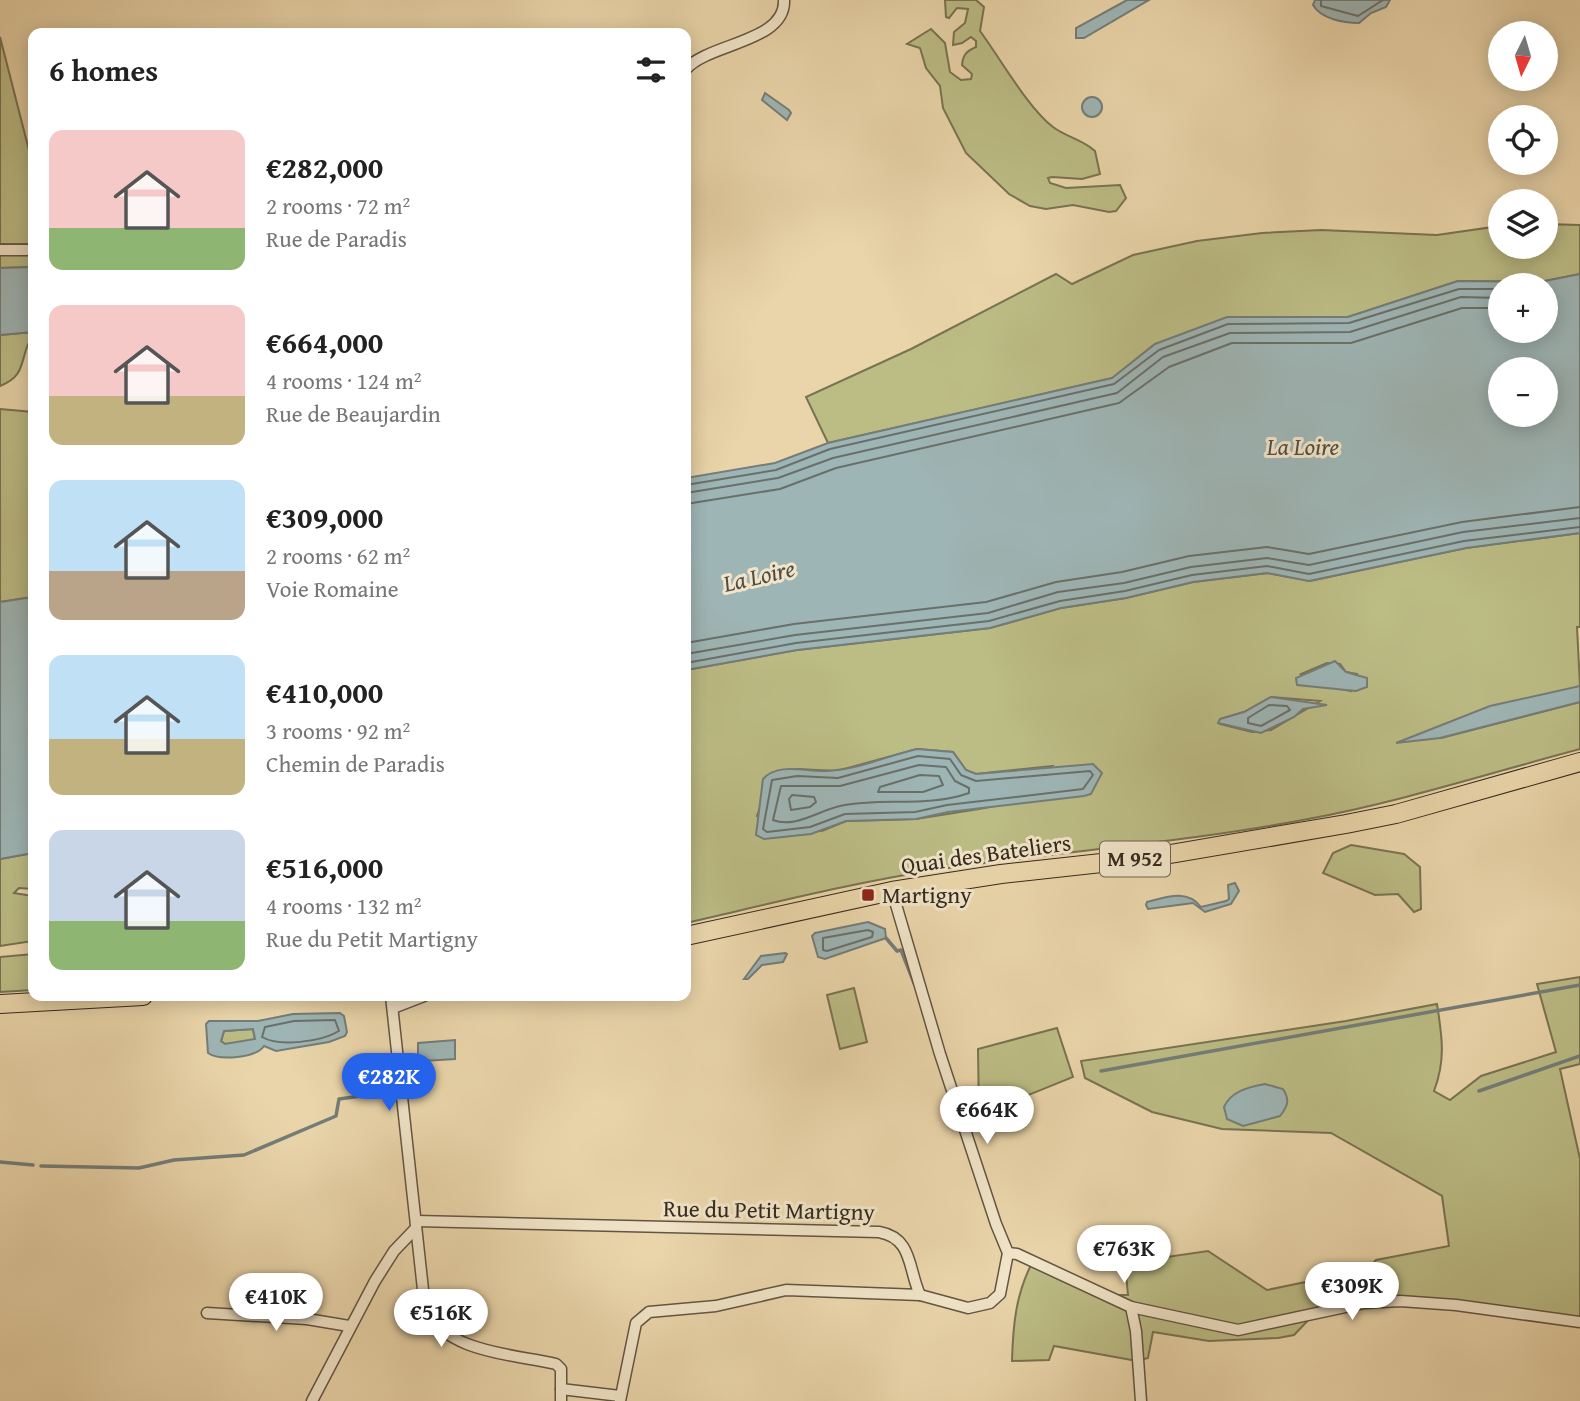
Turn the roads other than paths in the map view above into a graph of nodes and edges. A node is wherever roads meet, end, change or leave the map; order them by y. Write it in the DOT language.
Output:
graph roads {
  1 [pos="784,0"];
  2 [pos="691,65"];
  3 [pos="0,250"];
  4 [pos="28,250"];
  5 [pos="1580,762"];
  6 [pos="892,891"];
  7 [pos="691,935"];
  8 [pos="54,1001"];
  9 [pos="392,1001"];
  10 [pos="412,1001"];
  11 [pos="0,1004"];
  12 [pos="393,1009"];
  13 [pos="416,1224"];
  14 [pos="1008,1253"];
  15 [pos="920,1295"];
  16 [pos="1131,1307"];
  17 [pos="207,1313"];
  18 [pos="1580,1322"];
  19 [pos="349,1326"];
  20 [pos="561,1395"];
  21 [pos="620,1398"];
  22 [pos="312,1401"];
  23 [pos="1141,1401"];
  1 -- 2 [label="street"];
  3 -- 4 [label="street"];
  5 -- 6 [label="main road, Quai des Bateliers / M 952"];
  6 -- 7 [label="main road, Quai des Bateliers / M 952"];
  6 -- 14 [label="street"];
  8 -- 11 [label="main road"];
  9 -- 12 [label="street"];
  10 -- 12 [label="street"];
  12 -- 13 [label="street"];
  13 -- 15 [label="street, Rue du Petit Martigny"];
  13 -- 19 [label="street"];
  13 -- 20 [label="street"];
  14 -- 15 [label="street"];
  14 -- 16 [label="street"];
  15 -- 21 [label="street"];
  16 -- 18 [label="street"];
  16 -- 23 [label="street"];
  17 -- 19 [label="street"];
  19 -- 22 [label="street"];
  20 -- 21 [label="street"];
}
